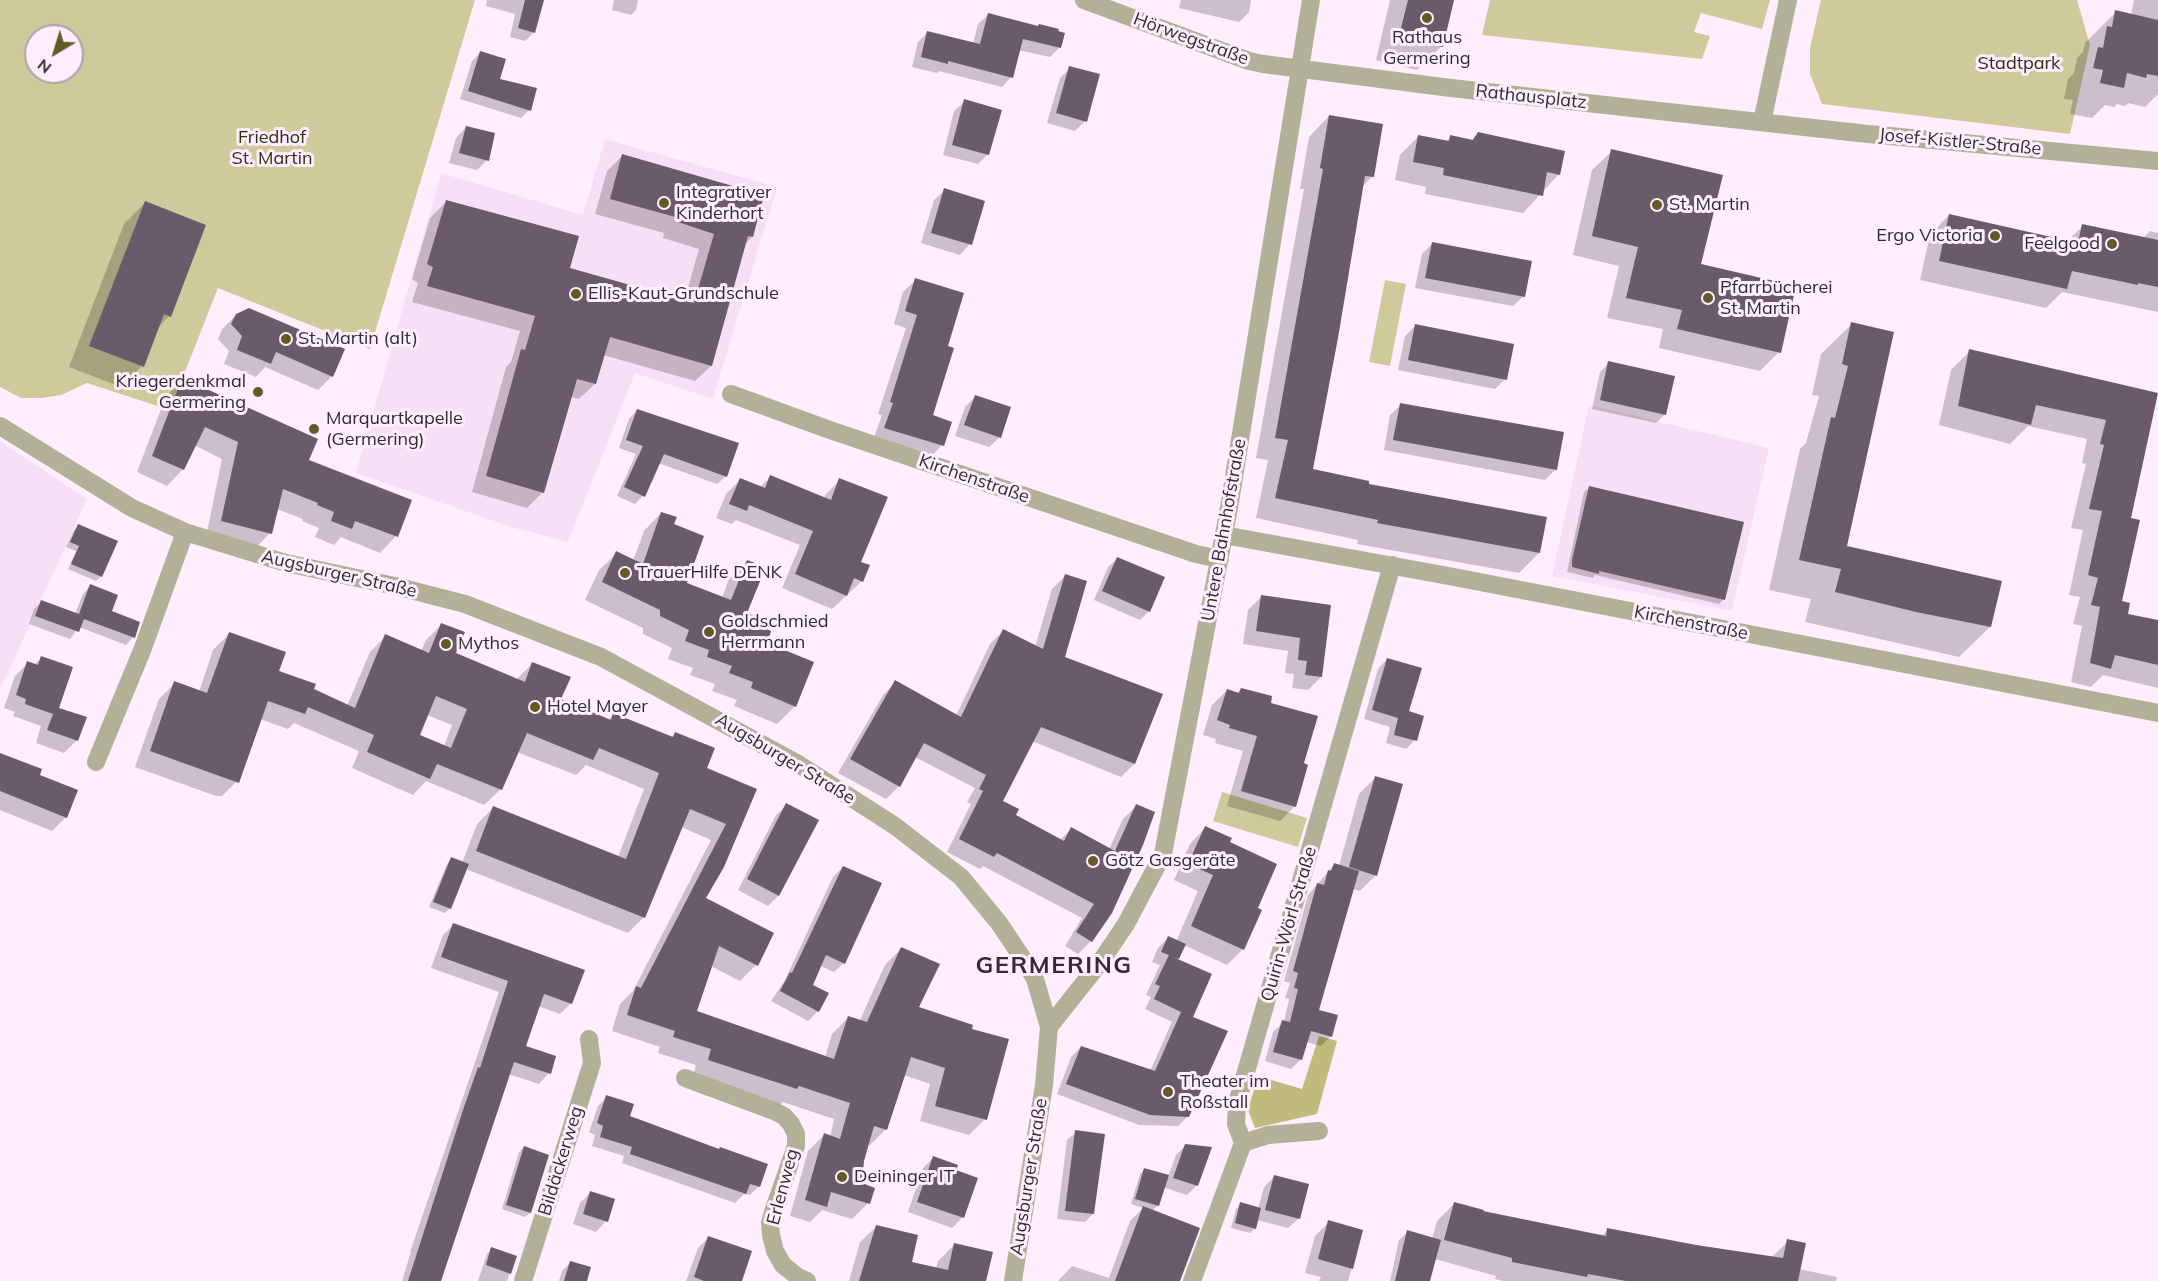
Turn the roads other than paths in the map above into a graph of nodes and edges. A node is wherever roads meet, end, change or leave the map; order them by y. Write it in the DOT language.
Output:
graph roads {
  1 [pos="1086,0"];
  2 [pos="1311,0"];
  3 [pos="1788,0"];
  4 [pos="1300,70"];
  5 [pos="1762,122"];
  6 [pos="2158,161"];
  7 [pos="730,394"];
  8 [pos="0,426"];
  9 [pos="185,532"];
  10 [pos="1224,535"];
  11 [pos="1220,559"];
  12 [pos="1392,565"];
  13 [pos="2158,713"];
  14 [pos="96,762"];
  15 [pos="1048,1027"];
  16 [pos="589,1039"];
  17 [pos="685,1078"];
  18 [pos="1319,1131"];
  19 [pos="1243,1143"];
  20 [pos="523,1281"];
  21 [pos="807,1281"];
  22 [pos="1013,1281"];
  23 [pos="1192,1281"];
  1 -- 4 [label="street, Hörwegstraße"];
  2 -- 4 [label="street, Untere Bahnhofstraße"];
  3 -- 5 [label="street"];
  4 -- 5 [label="street, Rathausplatz"];
  4 -- 10 [label="street, Untere Bahnhofstraße"];
  5 -- 6 [label="street, Josef-Kistler-Straße"];
  7 -- 11 [label="street, Kirchenstraße"];
  8 -- 9 [label="street, Augsburger Straße"];
  9 -- 14 [label="street"];
  9 -- 15 [label="street, Augsburger Straße"];
  10 -- 11 [label="street, Untere Bahnhofstraße"];
  10 -- 12 [label="street, Kirchenstraße"];
  11 -- 15 [label="street, Untere Bahnhofstraße"];
  12 -- 13 [label="street, Kirchenstraße"];
  12 -- 19 [label="street, Quirin-Wörl-Straße"];
  15 -- 22 [label="street, Augsburger Straße"];
  16 -- 20 [label="street, Bildäckerweg"];
  17 -- 21 [label="street, Erlenweg"];
  18 -- 19 [label="street"];
  19 -- 23 [label="street"];
}
